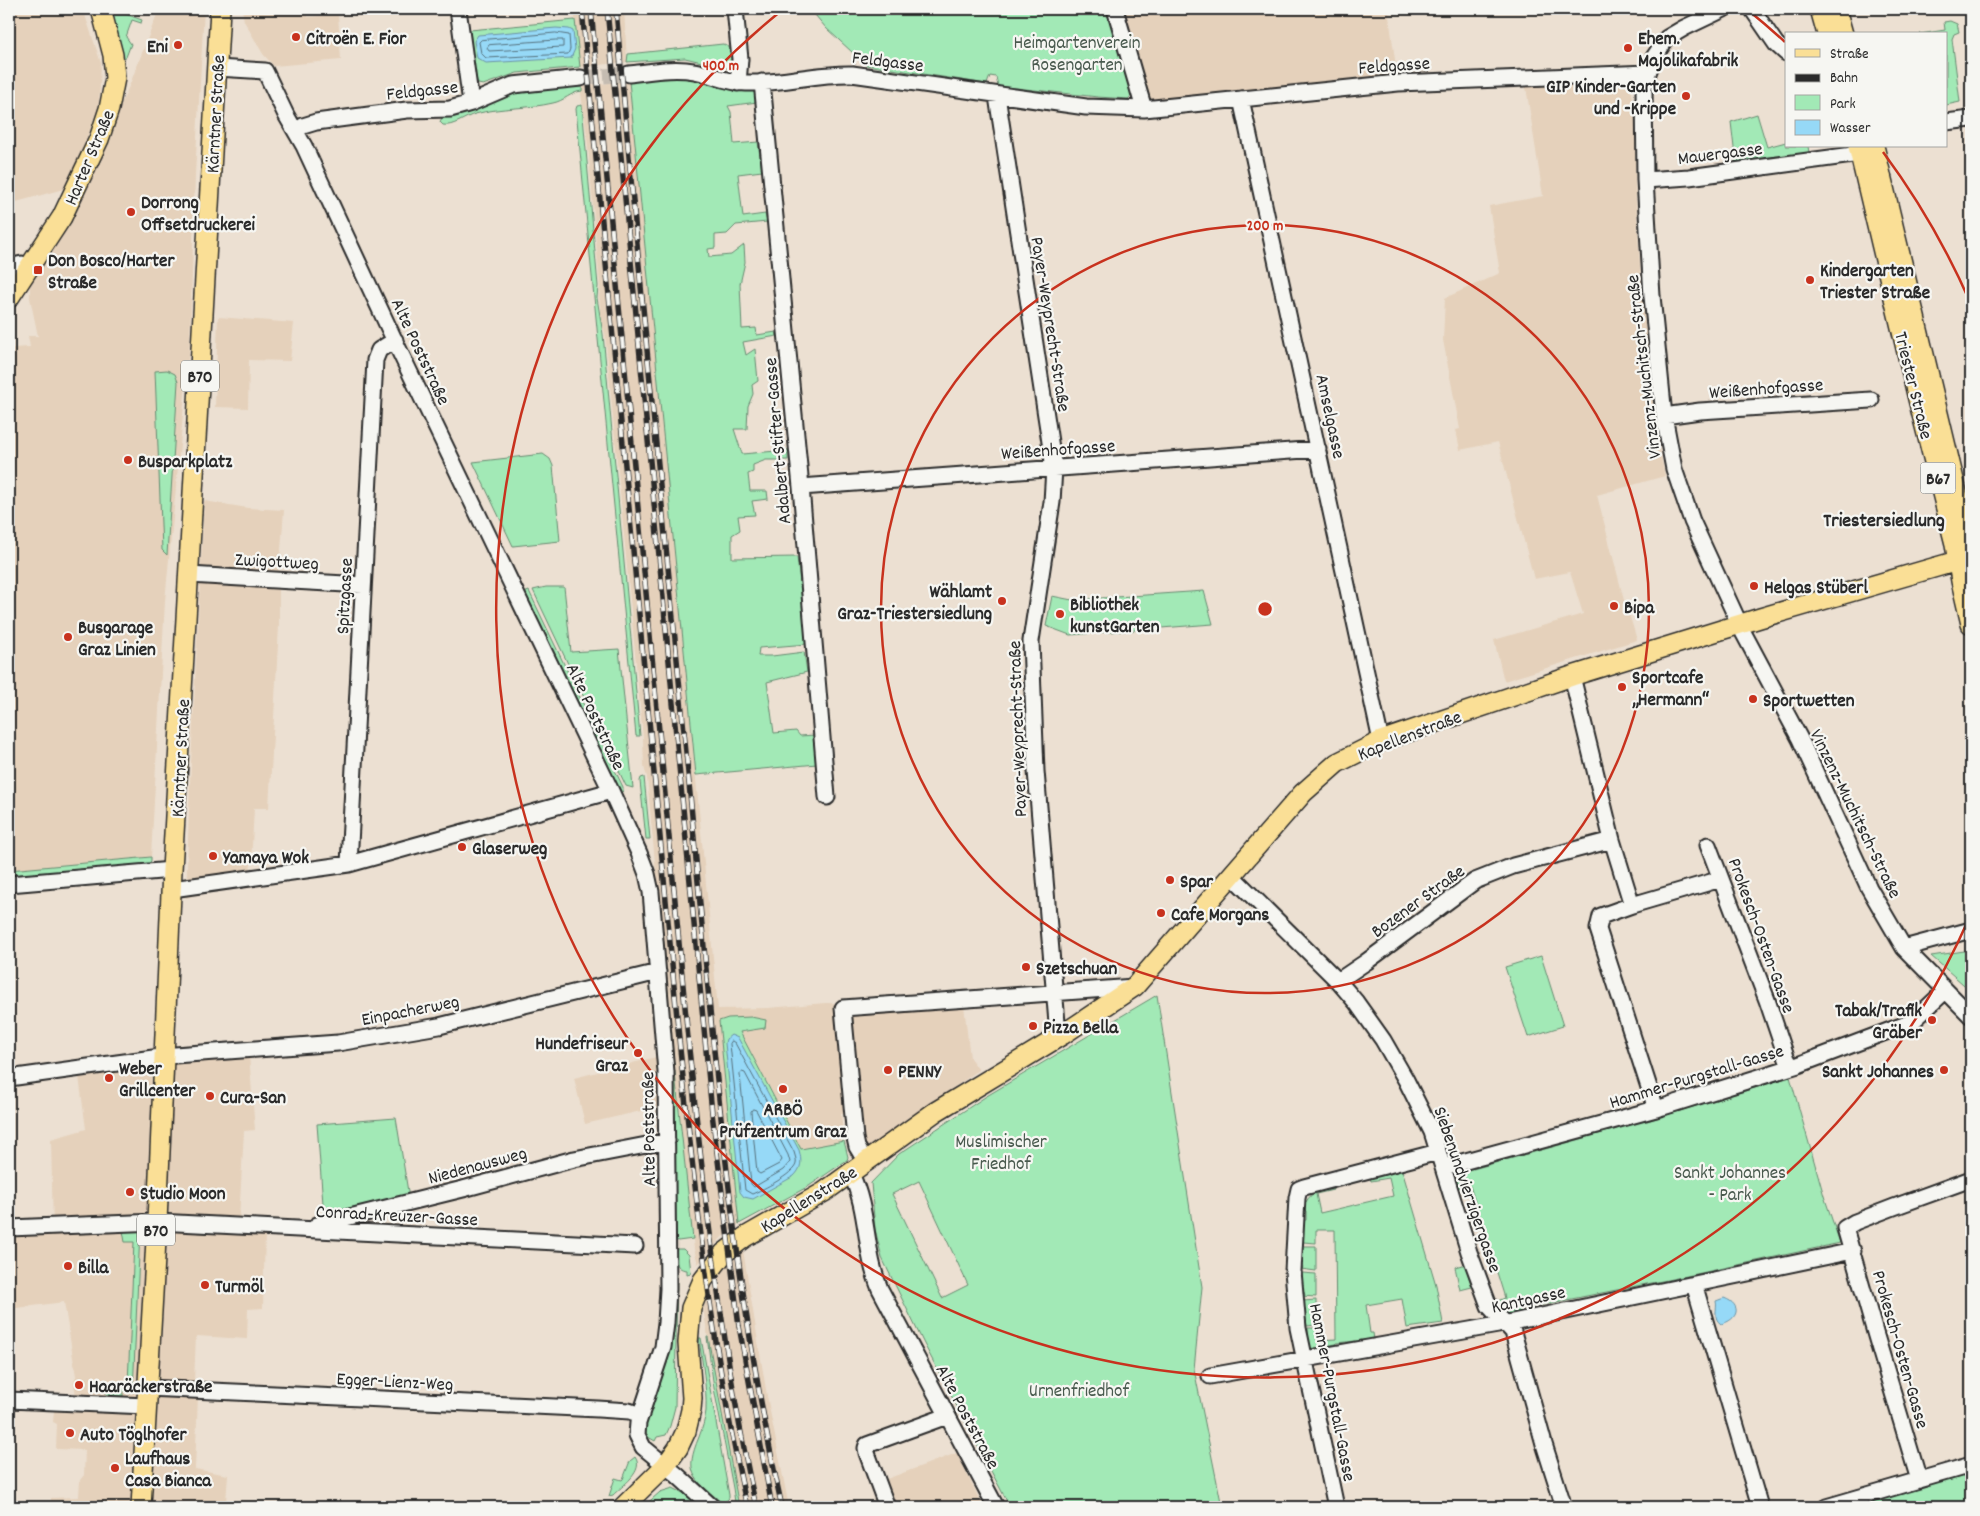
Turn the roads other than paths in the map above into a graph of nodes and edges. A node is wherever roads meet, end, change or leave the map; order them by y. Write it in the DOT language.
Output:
graph roads {
  1 [pos="101,9"];
  2 [pos="220,9"];
  3 [pos="458,9"];
  4 [pos="735,9"];
  5 [pos="1116,9"];
  6 [pos="1724,9"];
  7 [pos="1752,9"];
  8 [pos="1820,9"];
  9 [pos="1836,9"];
  10 [pos="1826,32"];
  11 [pos="1842,32"];
  12 [pos="1785,52"];
  13 [pos="217,68"];
  14 [pos="1648,73"];
  15 [pos="628,74"];
  16 [pos="581,78"];
  17 [pos="762,82"];
  18 [pos="738,83"];
  19 [pos="998,96"];
  20 [pos="1242,99"];
  21 [pos="471,103"];
  22 [pos="1144,109"];
  23 [pos="1971,119"];
  24 [pos="1948,122"];
  25 [pos="296,131"];
  26 [pos="1864,149"];
  27 [pos="1645,180"];
  28 [pos="9,267"];
  29 [pos="30,267"];
  30 [pos="9,298"];
  31 [pos="395,340"];
  32 [pos="1871,400"];
  33 [pos="1664,416"];
  34 [pos="1318,449"];
  35 [pos="1054,468"];
  36 [pos="801,487"];
  37 [pos="1967,557"];
  38 [pos="189,575"];
  39 [pos="363,585"];
  40 [pos="1740,624"];
  41 [pos="1971,624"];
  42 [pos="1572,676"];
  43 [pos="1381,741"];
  44 [pos="611,791"];
  45 [pos="827,797"];
  46 [pos="1612,840"];
  47 [pos="1708,845"];
  48 [pos="349,864"];
  49 [pos="172,870"];
  50 [pos="1231,875"];
  51 [pos="1721,879"];
  52 [pos="9,884"];
  53 [pos="172,889"];
  54 [pos="1632,905"];
  55 [pos="1971,930"];
  56 [pos="1904,948"];
  57 [pos="658,972"];
  58 [pos="1338,981"];
  59 [pos="1135,986"];
  60 [pos="1055,992"];
  61 [pos="1945,992"];
  62 [pos="1971,1016"];
  63 [pos="1062,1035"];
  64 [pos="164,1057"];
  65 [pos="1792,1067"];
  66 [pos="9,1078"];
  67 [pos="1656,1109"];
  68 [pos="668,1141"];
  69 [pos="1438,1152"];
  70 [pos="866,1162"];
  71 [pos="1444,1168"];
  72 [pos="851,1174"];
  73 [pos="1971,1178"];
  74 [pos="157,1222"];
  75 [pos="9,1228"];
  76 [pos="298,1230"];
  77 [pos="635,1246"];
  78 [pos="1853,1251"];
  79 [pos="1694,1284"];
  80 [pos="1504,1323"];
  81 [pos="1303,1359"];
  82 [pos="1210,1376"];
  83 [pos="147,1397"];
  84 [pos="9,1400"];
  85 [pos="641,1415"];
  86 [pos="947,1416"];
  87 [pos="1971,1465"];
  88 [pos="665,1466"];
  89 [pos="1919,1480"];
  90 [pos="141,1507"];
  91 [pos="623,1507"];
  92 [pos="712,1507"];
  93 [pos="886,1507"];
  94 [pos="996,1507"];
  95 [pos="1336,1507"];
  96 [pos="1564,1507"];
  97 [pos="1760,1507"];
  98 [pos="1826,1507"];
  1 -- 29 [label="main road, Harter Straße"];
  2 -- 13 [label="main road, Kärntner Straße / B70"];
  3 -- 21 [label="street"];
  4 -- 18 [label="street"];
  5 -- 22 [label="street"];
  6 -- 14 [label="street, Vinzenz-Muchitsch-Straße"];
  7 -- 12 [label="street"];
  8 -- 10 [label="main road"];
  9 -- 11 [label="main road"];
  13 -- 25 [label="street, Alte Poststraße"];
  13 -- 38 [label="main road, Kärntner Straße / B70"];
  14 -- 20 [label="street, Feldgasse"];
  14 -- 27 [label="street, Vinzenz-Muchitsch-Straße"];
  15 -- 18 [label="street, Feldgasse"];
  16 -- 21 [label="street, Feldgasse"];
  17 -- 18 [label="street, Feldgasse"];
  17 -- 19 [label="street, Feldgasse"];
  17 -- 36 [label="street, Adalbert-Stifter-Gasse"];
  19 -- 22 [label="street, Feldgasse"];
  19 -- 35 [label="street, Payer-Weyprecht-Straße"];
  20 -- 22 [label="street, Feldgasse"];
  20 -- 34 [label="street, Amselgasse"];
  21 -- 25 [label="street, Feldgasse"];
  23 -- 24 [label="street"];
  25 -- 31 [label="street, Alte Poststraße"];
  26 -- 27 [label="street, Mauergasse"];
  26 -- 37 [label="main road, Triester Straße / B67"];
  27 -- 33 [label="street, Vinzenz-Muchitsch-Straße"];
  28 -- 29 [label="street"];
  29 -- 30 [label="main road, Harter Straße"];
  31 -- 39 [label="street, Spitzgasse"];
  31 -- 44 [label="street, Alte Poststraße"];
  32 -- 33 [label="street, Weißenhofgasse"];
  33 -- 40 [label="street, Vinzenz-Muchitsch-Straße"];
  34 -- 35 [label="street, Weißenhofgasse"];
  34 -- 43 [label="street, Amselgasse"];
  35 -- 36 [label="street, Weißenhofgasse"];
  35 -- 60 [label="street, Payer-Weyprecht-Straße"];
  36 -- 45 [label="street, Adalbert-Stifter-Gasse"];
  37 -- 40 [label="main road, Kapellenstraße"];
  37 -- 41 [label="main road, Triester Straße / B67"];
  38 -- 39 [label="street, Zwigottweg"];
  38 -- 49 [label="main road, Kärntner Straße / B70"];
  39 -- 48 [label="street, Spitzgasse"];
  40 -- 42 [label="main road, Kapellenstraße"];
  40 -- 56 [label="street, Vinzenz-Muchitsch-Straße"];
  42 -- 43 [label="main road, Kapellenstraße"];
  42 -- 46 [label="street"];
  43 -- 50 [label="main road, Kapellenstraße"];
  44 -- 48 [label="street"];
  44 -- 57 [label="street, Alte Poststraße"];
  46 -- 54 [label="street"];
  46 -- 58 [label="street, Bozener Straße"];
  47 -- 51 [label="street, Prokesch-Osten-Gasse"];
  48 -- 53 [label="street"];
  49 -- 52 [label="street"];
  49 -- 53 [label="main road, Kärntner Straße / B70"];
  50 -- 58 [label="street, Siebenundvierzigergasse"];
  50 -- 59 [label="main road, Kapellenstraße"];
  51 -- 54 [label="street"];
  51 -- 65 [label="street, Prokesch-Osten-Gasse"];
  53 -- 64 [label="main road, Kärntner Straße / B70"];
  54 -- 67 [label="street"];
  55 -- 56 [label="street"];
  56 -- 61 [label="street, Vinzenz-Muchitsch-Straße"];
  57 -- 64 [label="street, Einpacherweg"];
  57 -- 68 [label="street, Alte Poststraße"];
  58 -- 69 [label="street, Siebenundvierzigergasse"];
  59 -- 60 [label="street"];
  59 -- 63 [label="main road, Kapellenstraße"];
  60 -- 63 [label="street, Payer-Weyprecht-Straße"];
  60 -- 70 [label="street"];
  61 -- 62 [label="street, Vinzenz-Muchitsch-Straße"];
  61 -- 65 [label="street, Hammer-Purgstall-Gasse"];
  63 -- 70 [label="main road, Kapellenstraße"];
  64 -- 66 [label="street, Einpacherweg"];
  64 -- 74 [label="main road, Kärntner Straße / B70"];
  65 -- 67 [label="street, Hammer-Purgstall-Gasse"];
  67 -- 71 [label="street, Hammer-Purgstall-Gasse"];
  68 -- 76 [label="street, Niedenausweg"];
  68 -- 85 [label="street, Alte Poststraße"];
  69 -- 71 [label="street, Siebenundvierzigergasse"];
  69 -- 81 [label="street, Hammer-Purgstall-Gasse"];
  70 -- 72 [label="main road, Kapellenstraße"];
  71 -- 80 [label="street, Siebenundvierzigergasse"];
  72 -- 86 [label="street, Alte Poststraße"];
  72 -- 88 [label="main road, Kapellenstraße"];
  73 -- 78 [label="street, Prokesch-Osten-Gasse"];
  74 -- 75 [label="street, Conrad-Kreuzer-Gasse"];
  74 -- 76 [label="street, Conrad-Kreuzer-Gasse"];
  74 -- 83 [label="main road, Kärntner Straße / B70"];
  76 -- 77 [label="street, Conrad-Kreuzer-Gasse"];
  78 -- 79 [label="street, Kantgasse"];
  78 -- 89 [label="street, Prokesch-Osten-Gasse"];
  79 -- 80 [label="street, Kantgasse"];
  79 -- 97 [label="street"];
  80 -- 81 [label="street, Kantgasse"];
  80 -- 96 [label="street, Siebenundvierzigergasse"];
  81 -- 82 [label="street, Kantgasse"];
  81 -- 95 [label="street, Hammer-Purgstall-Gasse"];
  83 -- 84 [label="street"];
  83 -- 85 [label="street, Egger-Lienz-Weg"];
  83 -- 90 [label="main road, Kärntner Straße / B70"];
  85 -- 88 [label="street, Alte Poststraße"];
  86 -- 93 [label="street"];
  86 -- 94 [label="street, Alte Poststraße"];
  87 -- 89 [label="street"];
  88 -- 91 [label="main road, Kapellenstraße"];
  88 -- 92 [label="street"];
  89 -- 98 [label="street"];
}
